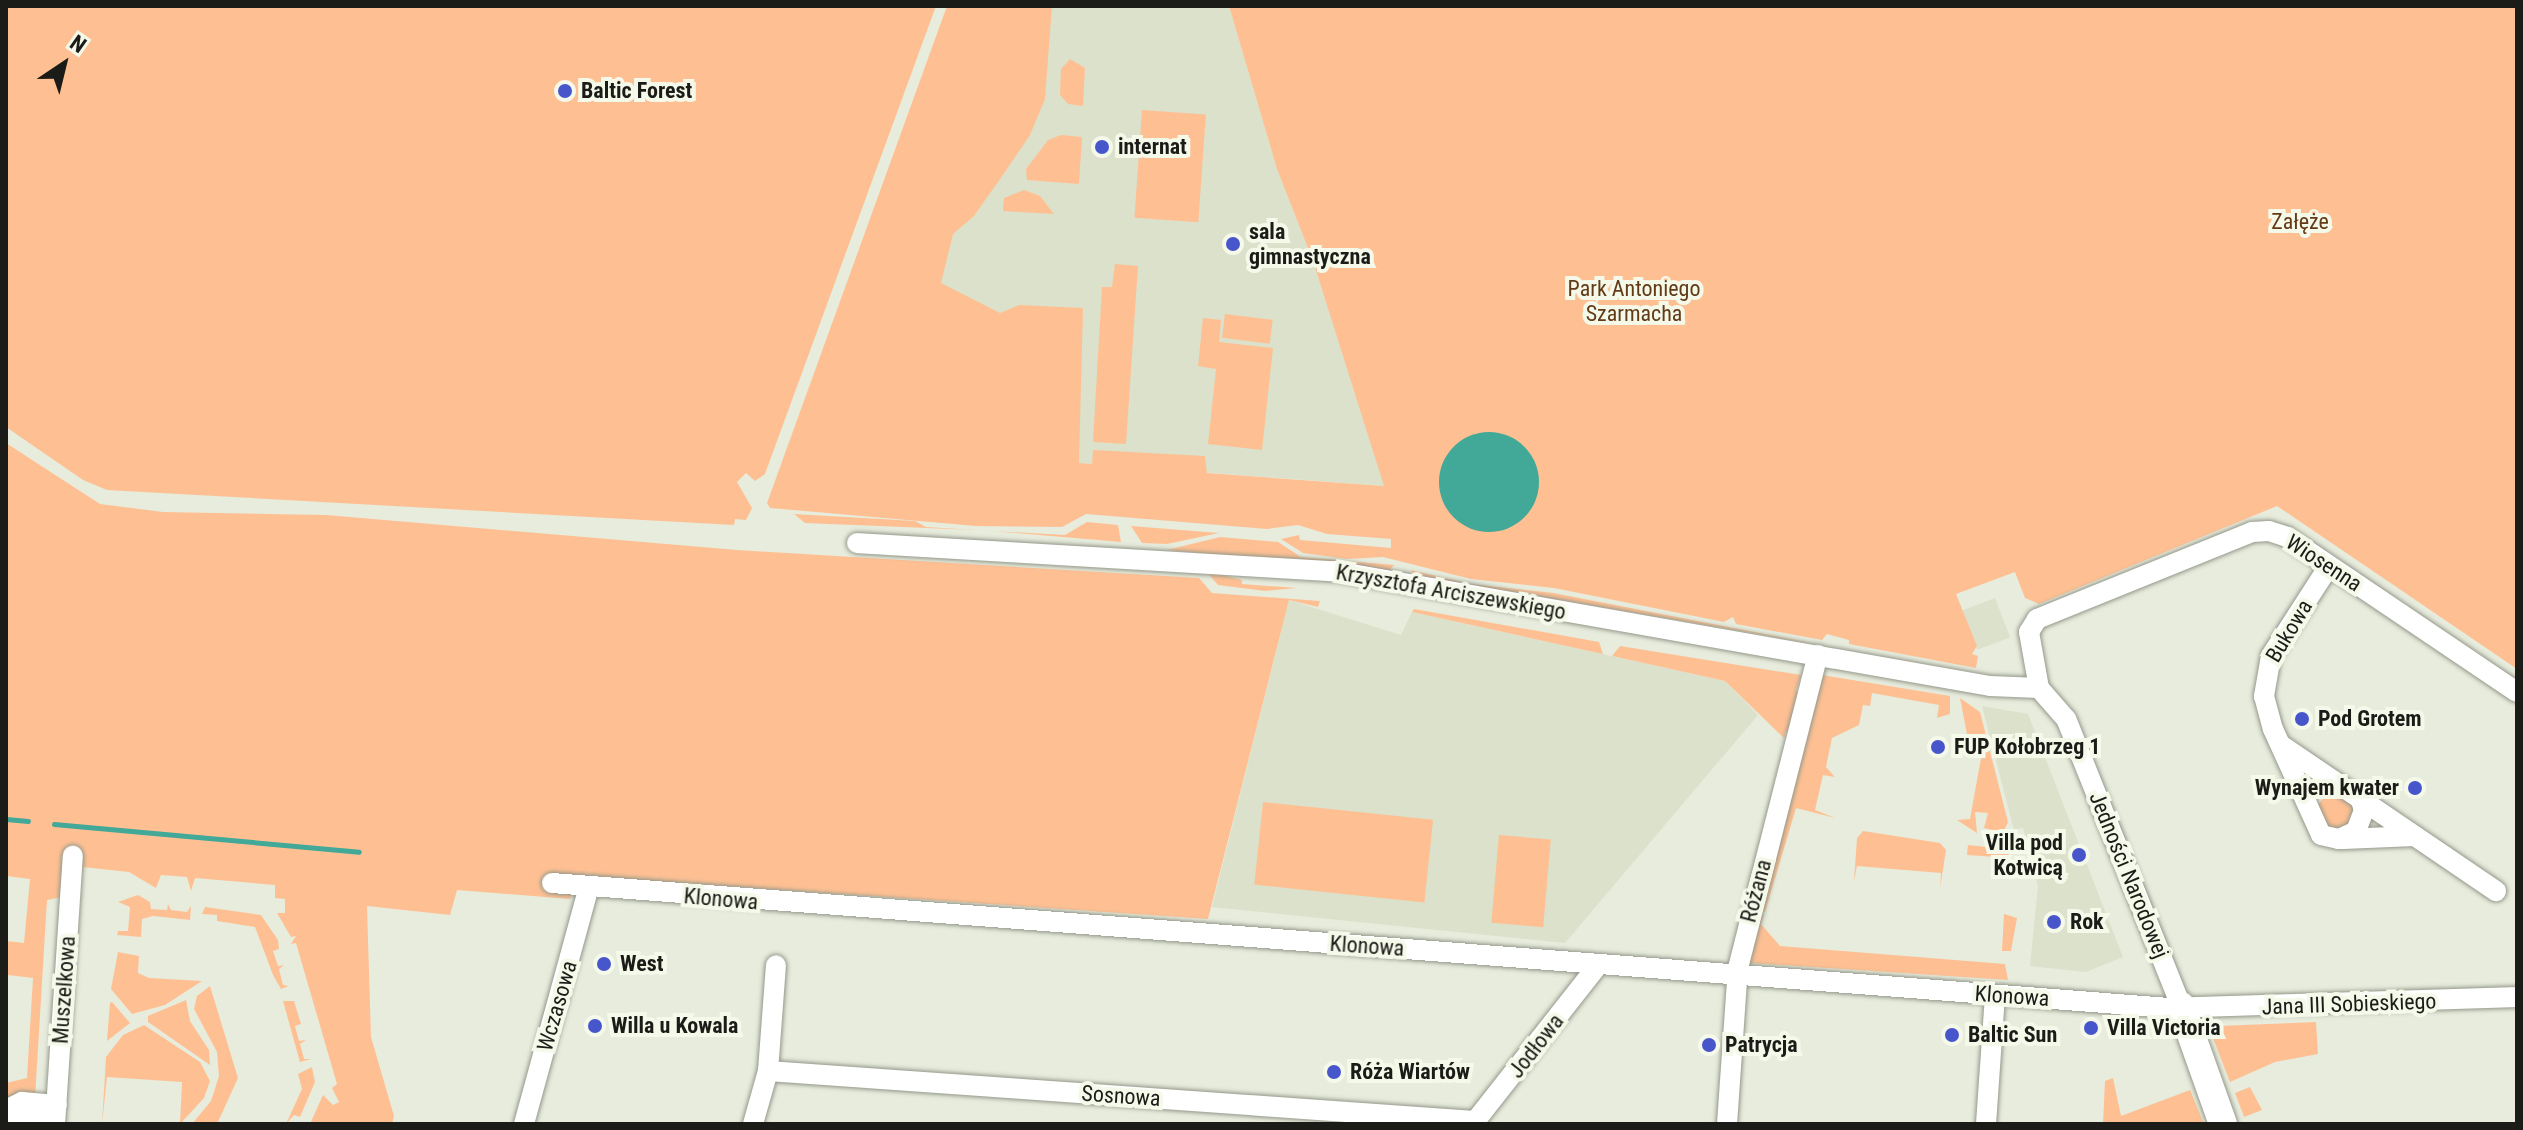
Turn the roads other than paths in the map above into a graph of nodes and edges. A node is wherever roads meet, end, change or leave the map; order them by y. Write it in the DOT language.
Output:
graph roads {
  1 [pos="857,543"];
  2 [pos="2329,566"];
  3 [pos="2029,632"];
  4 [pos="1817,660"];
  5 [pos="2039,688"];
  6 [pos="2517,692"];
  7 [pos="2281,745"];
  8 [pos="2340,785"];
  9 [pos="2360,798"];
  10 [pos="2306,808"];
  11 [pos="2415,836"];
  12 [pos="2339,839"];
  13 [pos="73,856"];
  14 [pos="552,883"];
  15 [pos="589,887"];
  16 [pos="2496,891"];
  17 [pos="776,965"];
  18 [pos="1598,965"];
  19 [pos="1737,976"];
  20 [pos="1995,995"];
  21 [pos="2517,997"];
  22 [pos="2181,1006"];
  23 [pos="768,1071"];
  24 [pos="6,1110"];
  25 [pos="56,1116"];
  26 [pos="6,1117"];
  27 [pos="1473,1122"];
  28 [pos="524,1124"];
  29 [pos="753,1124"];
  30 [pos="1727,1124"];
  31 [pos="1986,1124"];
  32 [pos="2223,1124"];
  1 -- 4 [label="street, Krzysztofa Arciszewskiego"];
  2 -- 3 [label="street, Wiosenna"];
  2 -- 6 [label="street, Wiosenna"];
  2 -- 7 [label="street, Bukowa"];
  3 -- 5 [label="street, Jedności Narodowej"];
  4 -- 5 [label="street, Krzysztofa Arciszewskiego"];
  4 -- 19 [label="street, Różana"];
  5 -- 22 [label="street, Jedności Narodowej"];
  7 -- 8 [label="street"];
  7 -- 10 [label="street, Bukowa"];
  8 -- 9 [label="street"];
  8 -- 10 [label="street"];
  9 -- 11 [label="street"];
  9 -- 12 [label="street"];
  10 -- 12 [label="street, Bukowa"];
  11 -- 12 [label="street"];
  11 -- 16 [label="street"];
  13 -- 25 [label="street, Muszelkowa"];
  14 -- 15 [label="street, Klonowa"];
  15 -- 18 [label="street, Klonowa"];
  15 -- 28 [label="street, Wczasowa"];
  17 -- 23 [label="street"];
  18 -- 19 [label="street, Klonowa"];
  18 -- 27 [label="street, Jodłowa"];
  19 -- 20 [label="street, Klonowa"];
  19 -- 30 [label="street, Różana"];
  20 -- 22 [label="street, Klonowa"];
  20 -- 31 [label="street"];
  21 -- 22 [label="street, Jana III Sobieskiego"];
  22 -- 32 [label="street, Jedności Narodowej"];
  23 -- 27 [label="street, Sosnowa"];
  23 -- 29 [label="street"];
  24 -- 25 [label="street"];
  25 -- 26 [label="street"];
}
